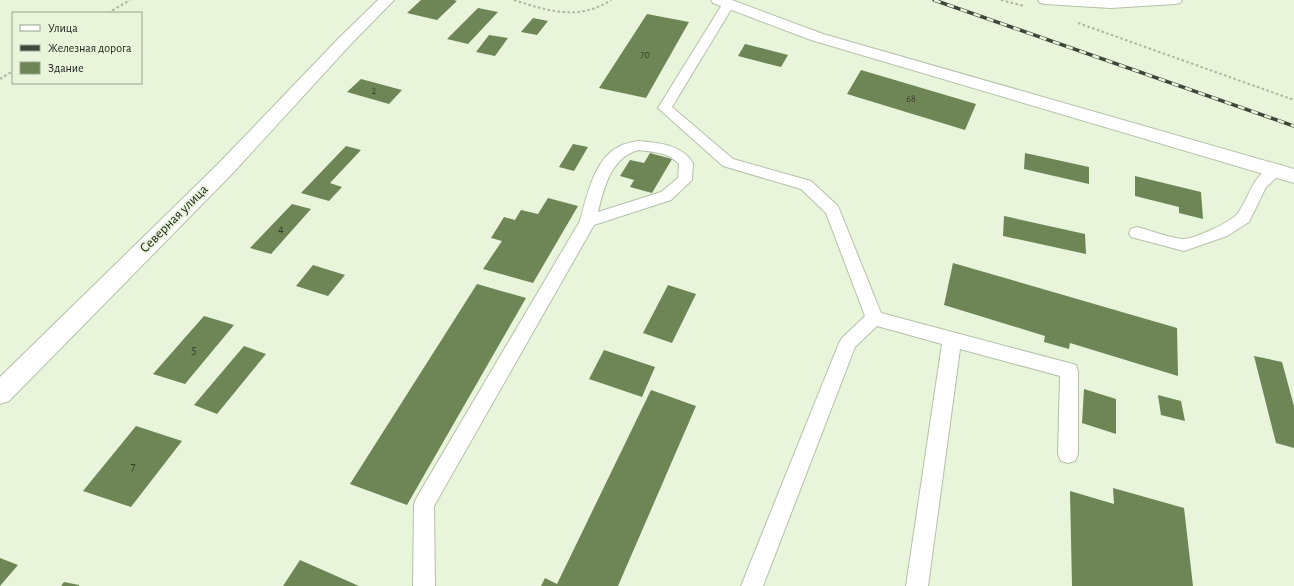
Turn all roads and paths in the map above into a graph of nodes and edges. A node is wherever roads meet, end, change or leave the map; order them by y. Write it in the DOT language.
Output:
graph roads {
  1 [pos="130,0"];
  2 [pos="387,0"];
  3 [pos="514,0"];
  4 [pos="611,0"];
  5 [pos="1001,0"];
  6 [pos="1045,0"];
  7 [pos="1175,0"];
  8 [pos="723,2"];
  9 [pos="1029,7"];
  10 [pos="110,12"];
  11 [pos="1072,21"];
  12 [pos="12,72"];
  13 [pos="0,79"];
  14 [pos="1294,100"];
  15 [pos="1286,173"];
  16 [pos="588,221"];
  17 [pos="1137,233"];
  18 [pos="874,318"];
  19 [pos="952,339"];
  20 [pos="0,393"];
  21 [pos="1068,454"];
  22 [pos="424,586"];
  23 [pos="752,586"];
  24 [pos="917,586"];
  1 -- 10 [label="path"];
  2 -- 20 [label="street, Северная улица"];
  3 -- 4 [label="path"];
  5 -- 9 [label="path"];
  6 -- 7 [label="street"];
  8 -- 15 [label="street"];
  8 -- 18 [label="lane"];
  11 -- 14 [label="path"];
  12 -- 13 [label="path"];
  15 -- 17 [label="lane"];
  16 -- 16 [label="lane"];
  16 -- 22 [label="lane"];
  18 -- 19 [label="lane"];
  18 -- 23 [label="lane"];
  19 -- 21 [label="lane"];
  19 -- 24 [label="lane"];
}
